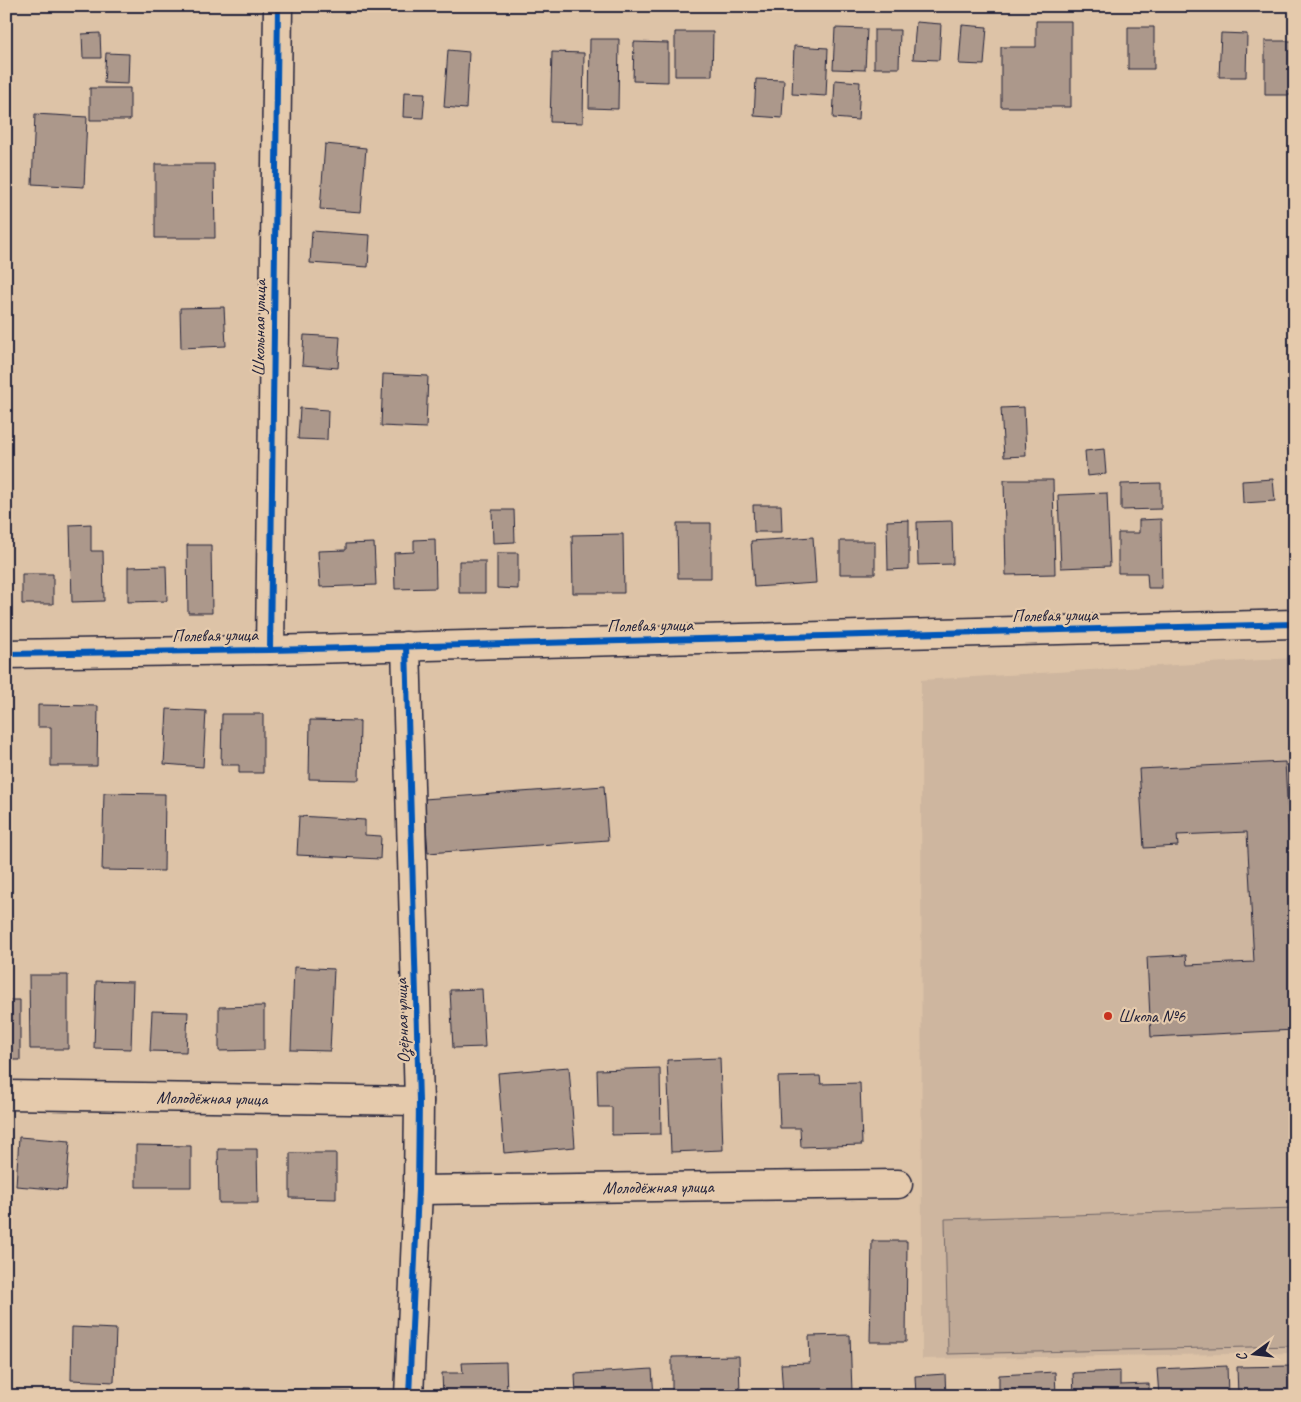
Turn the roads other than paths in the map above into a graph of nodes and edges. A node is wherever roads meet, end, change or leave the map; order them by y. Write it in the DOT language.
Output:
graph roads {
  1 [pos="278,6"];
  2 [pos="1295,624"];
  3 [pos="406,646"];
  4 [pos="270,650"];
  5 [pos="6,654"];
  6 [pos="6,1095"];
  7 [pos="419,1101"];
  8 [pos="898,1184"];
  9 [pos="418,1190"];
  10 [pos="409,1396"];
  1 -- 4 [label="street, Школьная улица"];
  2 -- 3 [label="street, Полевая улица"];
  3 -- 4 [label="street, Полевая улица"];
  3 -- 7 [label="street, Озёрная улица"];
  4 -- 5 [label="street, Полевая улица"];
  6 -- 7 [label="street, Молодёжная улица"];
  7 -- 9 [label="street, Озёрная улица"];
  8 -- 9 [label="street, Молодёжная улица"];
  9 -- 10 [label="street, Озёрная улица"];
}
